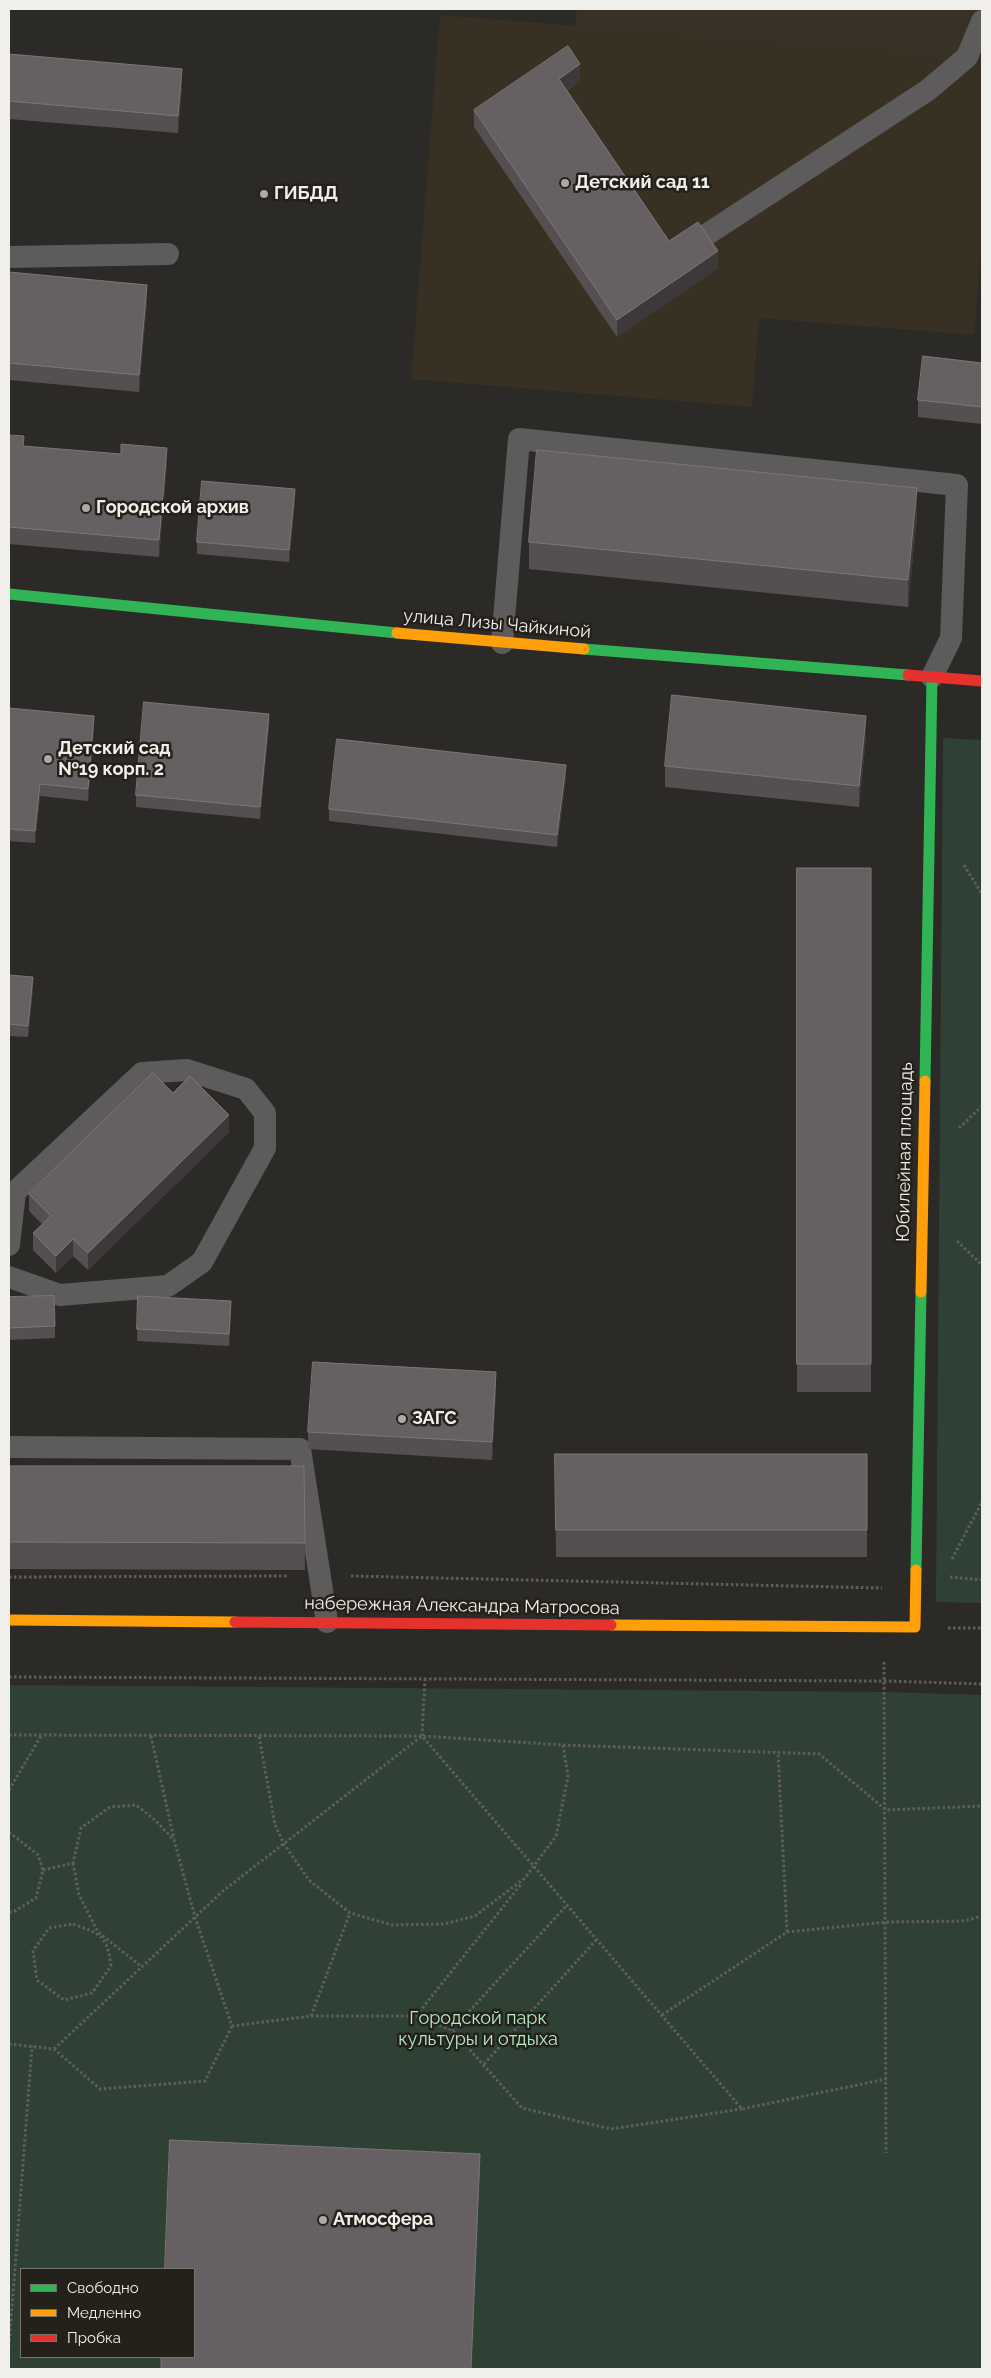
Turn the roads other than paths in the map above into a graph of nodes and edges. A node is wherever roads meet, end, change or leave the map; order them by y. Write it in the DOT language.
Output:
graph roads {
  1 [pos="982,21"];
  2 [pos="709,233"];
  3 [pos="168,254"];
  4 [pos="9,257"];
  5 [pos="9,594"];
  6 [pos="502,643"];
  7 [pos="932,677"];
  8 [pos="982,681"];
  9 [pos="9,1245"];
  10 [pos="9,1276"];
  11 [pos="9,1447"];
  12 [pos="9,1620"];
  13 [pos="327,1622"];
  14 [pos="915,1627"];
  1 -- 2 [label="lane"];
  3 -- 4 [label="lane"];
  5 -- 6 [label="street, улица Лизы Чайкиной"];
  6 -- 7 [label="street, улица Лизы Чайкиной"];
  6 -- 7 [label="lane"];
  7 -- 8 [label="street, улица Лизы Чайкиной"];
  7 -- 14 [label="street, Юбилейная площадь"];
  9 -- 10 [label="lane"];
  11 -- 13 [label="lane"];
  12 -- 13 [label="street, набережная Александра Матросова"];
  13 -- 14 [label="street, набережная Александра Матросова"];
}
